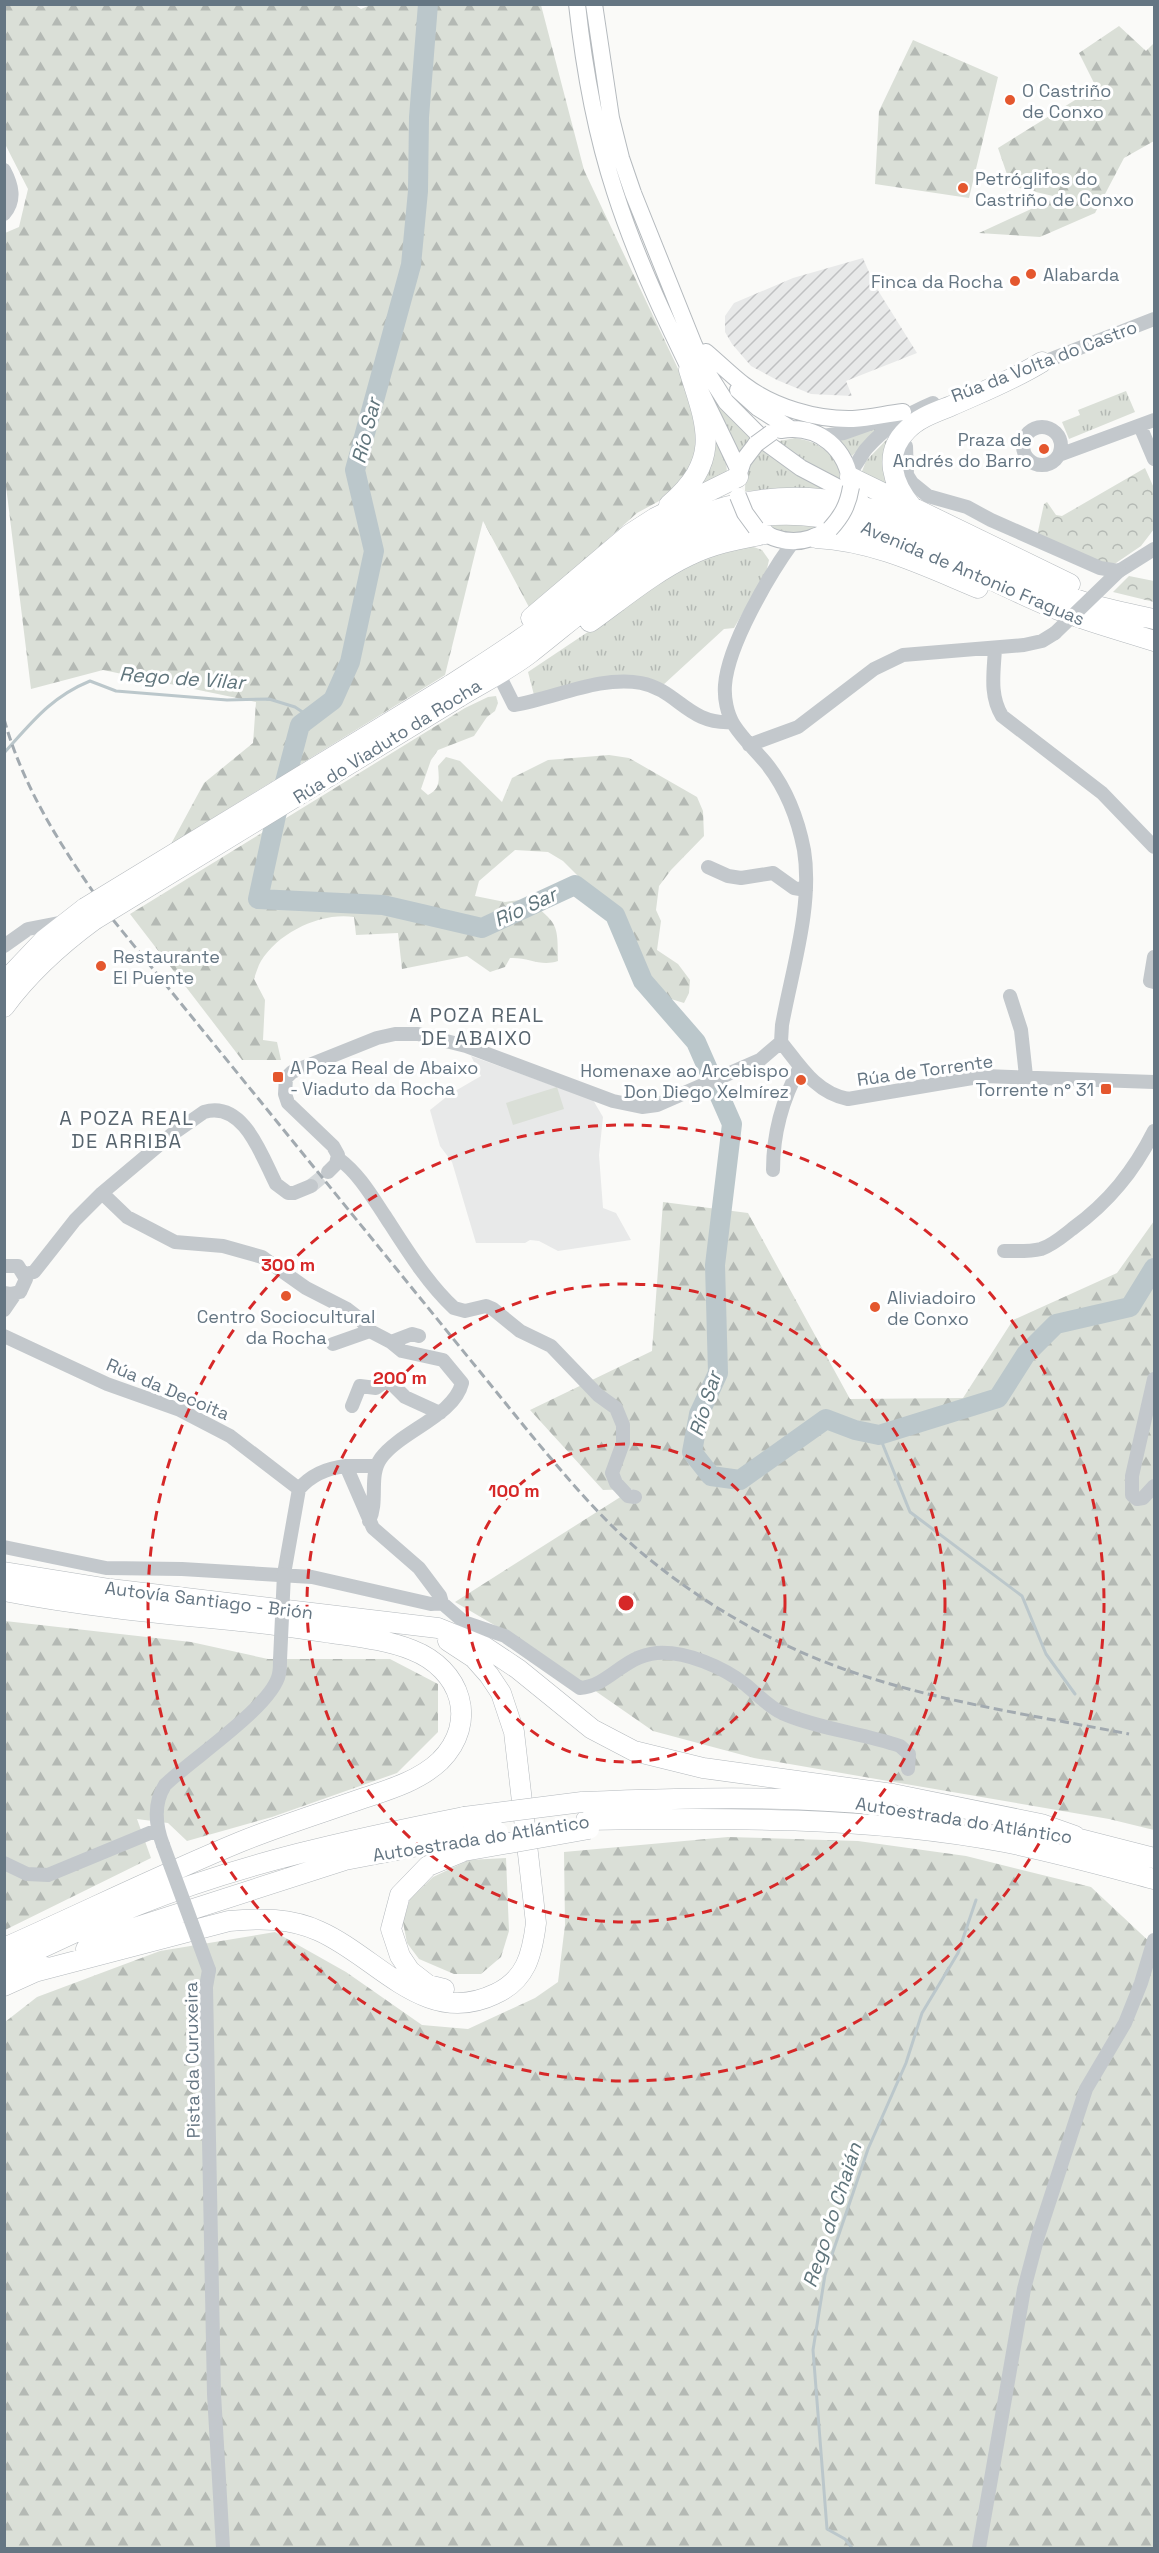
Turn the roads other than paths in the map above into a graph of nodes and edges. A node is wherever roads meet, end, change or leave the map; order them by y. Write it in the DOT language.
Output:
graph roads {
  1 [pos="567,4"];
  2 [pos="577,4"];
  3 [pos="594,4"];
  4 [pos="603,4"];
  5 [pos="601,60"];
  6 [pos="585,74"];
  7 [pos="4,170"];
  8 [pos="4,214"];
  9 [pos="682,315"];
  10 [pos="1155,319"];
  11 [pos="706,352"];
  12 [pos="1042,362"];
  13 [pos="689,370"];
  14 [pos="934,403"];
  15 [pos="903,412"];
  16 [pos="1155,420"];
  17 [pos="1140,426"];
  18 [pos="791,429"];
  19 [pos="822,436"];
  20 [pos="906,446"];
  21 [pos="1059,455"];
  22 [pos="1155,459"];
  23 [pos="850,479"];
  24 [pos="738,481"];
  25 [pos="792,506"];
  26 [pos="914,509"];
  27 [pos="878,512"];
  28 [pos="655,518"];
  29 [pos="765,533"];
  30 [pos="823,533"];
  31 [pos="793,542"];
  32 [pos="1155,549"];
  33 [pos="777,565"];
  34 [pos="1119,571"];
  35 [pos="1155,614"];
  36 [pos="1155,619"];
  37 [pos="1155,641"];
  38 [pos="1155,647"];
  39 [pos="994,648"];
  40 [pos="527,655"];
  41 [pos="475,669"];
  42 [pos="498,673"];
  43 [pos="454,691"];
  44 [pos="732,722"];
  45 [pos="750,745"];
  46 [pos="1155,847"];
  47 [pos="708,867"];
  48 [pos="806,890"];
  49 [pos="90,914"];
  50 [pos="64,922"];
  51 [pos="4,946"];
  52 [pos="1155,957"];
  53 [pos="4,982"];
  54 [pos="1155,982"];
  55 [pos="1010,996"];
  56 [pos="4,1007"];
  57 [pos="781,1042"];
  58 [pos="800,1067"];
  59 [pos="1026,1076"];
  60 [pos="1155,1082"];
  61 [pos="1155,1131"];
  62 [pos="339,1159"];
  63 [pos="773,1170"];
  64 [pos="328,1172"];
  65 [pos="311,1186"];
  66 [pos="102,1193"];
  67 [pos="1004,1251"];
  68 [pos="4,1266"];
  69 [pos="25,1274"];
  70 [pos="10,1293"];
  71 [pos="4,1310"];
  72 [pos="370,1331"];
  73 [pos="4,1336"];
  74 [pos="420,1336"];
  75 [pos="391,1342"];
  76 [pos="333,1344"];
  77 [pos="1155,1379"];
  78 [pos="352,1406"];
  79 [pos="440,1413"];
  80 [pos="346,1466"];
  81 [pos="375,1466"];
  82 [pos="1155,1486"];
  83 [pos="299,1489"];
  84 [pos="635,1497"];
  85 [pos="369,1521"];
  86 [pos="4,1548"];
  87 [pos="4,1572"];
  88 [pos="284,1574"];
  89 [pos="4,1591"];
  90 [pos="442,1603"];
  91 [pos="413,1625"];
  92 [pos="304,1628"];
  93 [pos="908,1769"];
  94 [pos="585,1817"];
  95 [pos="157,1830"];
  96 [pos="464,1835"];
  97 [pos="1075,1836"];
  98 [pos="1155,1858"];
  99 [pos="4,1863"];
  100 [pos="1155,1879"];
  101 [pos="1154,1943"];
  102 [pos="4,1948"];
  103 [pos="4,1965"];
  104 [pos="34,1972"];
  105 [pos="4,1986"];
  106 [pos="223,2548"];
  107 [pos="980,2548"];
  1 -- 6 [label="main road"];
  2 -- 6 [label="main road"];
  3 -- 5 [label="main road"];
  4 -- 5 [label="main road"];
  5 -- 9 [label="main road"];
  6 -- 13 [label="main road"];
  7 -- 8 [label="street"];
  9 -- 11 [label="main road"];
  9 -- 27 [label="main road"];
  10 -- 12 [label="street, Rúa da Volta do Castro"];
  11 -- 15 [label="main road"];
  11 -- 18 [label="main road"];
  12 -- 14 [label="street, Rúa da Volta do Castro"];
  12 -- 26 [label="highway"];
  13 -- 24 [label="main road"];
  13 -- 28 [label="highway"];
  14 -- 15 [label="street, Rúa da Volta do Castro"];
  14 -- 23 [label="street, Rúa da Volta do Castro"];
  15 -- 19 [label="street, Rúa da Volta do Castro"];
  16 -- 17 [label="street"];
  17 -- 21 [label="street"];
  17 -- 22 [label="street"];
  18 -- 19 [label="main road, Rúa da Volta do Castro"];
  18 -- 24 [label="main road, Rúa da Volta do Castro, bridge"];
  19 -- 23 [label="main road"];
  20 -- 34 [label="street"];
  23 -- 26 [label="highway"];
  23 -- 30 [label="main road, Rúa da Volta do Castro, bridge"];
  24 -- 28 [label="highway"];
  24 -- 29 [label="main road, bridge"];
  25 -- 27 [label="highway, Avenida de Antonio Fraguas"];
  25 -- 37 [label="highway, Avenida de Antonio Fraguas"];
  25 -- 40 [label="highway, Rúa do Viaduto da Rocha"];
  25 -- 41 [label="highway, Rúa do Viaduto da Rocha"];
  26 -- 35 [label="highway"];
  27 -- 36 [label="highway, Avenida de Antonio Fraguas"];
  28 -- 41 [label="highway"];
  29 -- 31 [label="main road"];
  29 -- 33 [label="street"];
  29 -- 40 [label="highway"];
  30 -- 31 [label="main road"];
  30 -- 38 [label="highway"];
  31 -- 33 [label="street"];
  32 -- 34 [label="street"];
  33 -- 44 [label="street"];
  34 -- 39 [label="street, bridge"];
  39 -- 45 [label="street"];
  39 -- 46 [label="street"];
  40 -- 42 [label="highway, Rúa do Viaduto da Rocha"];
  41 -- 43 [label="highway, Rúa do Viaduto da Rocha"];
  42 -- 43 [label="highway, Rúa do Viaduto da Rocha"];
  42 -- 44 [label="street"];
  43 -- 49 [label="highway, Rúa do Viaduto da Rocha, bridge"];
  44 -- 45 [label="street"];
  45 -- 48 [label="street"];
  47 -- 48 [label="street"];
  48 -- 57 [label="street"];
  49 -- 50 [label="highway, Rúa do Viaduto da Rocha"];
  49 -- 56 [label="highway, Rúa do Viaduto da Rocha"];
  50 -- 51 [label="street"];
  50 -- 53 [label="highway, Rúa do Viaduto da Rocha"];
  52 -- 54 [label="street"];
  55 -- 59 [label="street"];
  57 -- 58 [label="street, Rúa de Torrente"];
  57 -- 62 [label="street"];
  58 -- 59 [label="street, Rúa de Torrente"];
  58 -- 63 [label="street"];
  59 -- 60 [label="street, Rúa de Torrente"];
  61 -- 67 [label="street"];
  62 -- 64 [label="street"];
  62 -- 84 [label="street"];
  65 -- 66 [label="street"];
  66 -- 69 [label="street"];
  66 -- 72 [label="street"];
  68 -- 69 [label="street"];
  69 -- 70 [label="street"];
  70 -- 71 [label="street"];
  72 -- 75 [label="street"];
  72 -- 76 [label="street"];
  73 -- 83 [label="street, Rúa da Decoita"];
  74 -- 75 [label="street"];
  75 -- 79 [label="street"];
  77 -- 82 [label="street"];
  78 -- 79 [label="street"];
  79 -- 81 [label="street"];
  80 -- 81 [label="street"];
  80 -- 83 [label="street"];
  80 -- 85 [label="street"];
  81 -- 85 [label="street"];
  83 -- 88 [label="street, Pista da Curuxeira"];
  85 -- 90 [label="street"];
  86 -- 88 [label="street"];
  87 -- 91 [label="highway, Autovía Santiago - Brión"];
  88 -- 90 [label="street"];
  88 -- 95 [label="street, Pista da Curuxeira, bridge"];
  89 -- 92 [label="highway, Autovía Santiago - Brión"];
  90 -- 93 [label="street"];
  91 -- 97 [label="highway, Autovía Santiago - Brión"];
  91 -- 104 [label="highway"];
  92 -- 96 [label="highway"];
  92 -- 102 [label="highway"];
  94 -- 96 [label="highway, Autoestrada do Atlántico, bridge"];
  94 -- 96 [label="highway, bridge"];
  94 -- 97 [label="highway, Autoestrada do Atlántico"];
  94 -- 100 [label="highway, Autoestrada do Atlántico"];
  95 -- 99 [label="street"];
  95 -- 106 [label="street, Pista da Curuxeira, bridge"];
  96 -- 103 [label="highway, Autoestrada do Atlántico"];
  96 -- 104 [label="highway, Autoestrada do Atlántico"];
  97 -- 98 [label="highway, Autoestrada do Atlántico"];
  101 -- 107 [label="street"];
  104 -- 105 [label="highway, Autoestrada do Atlántico"];
}
